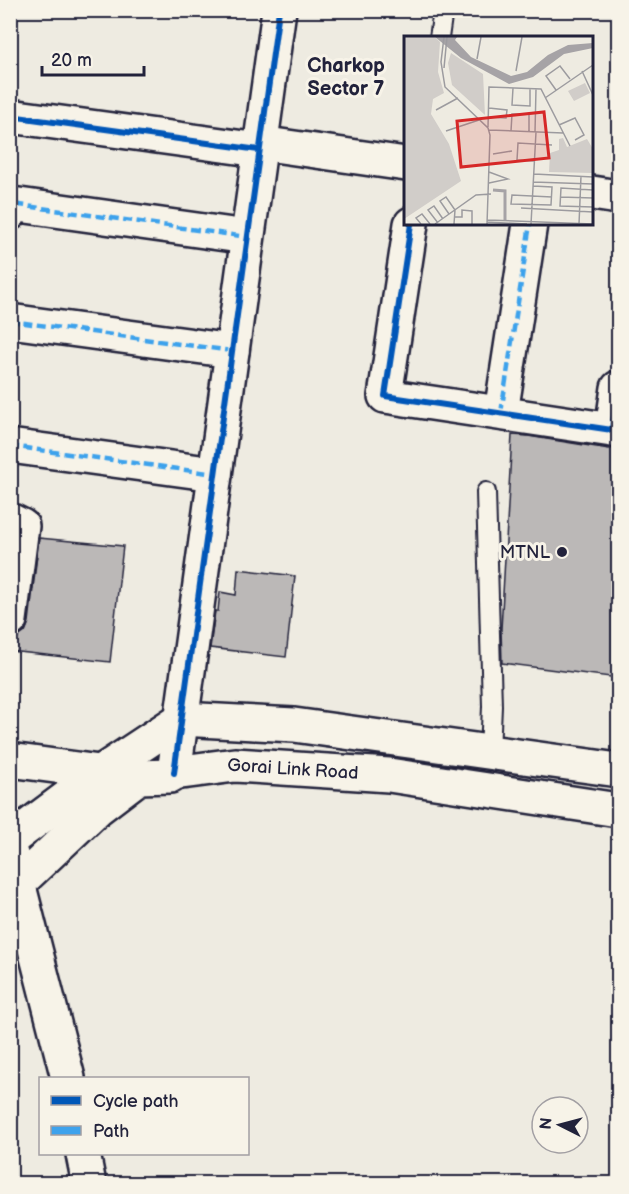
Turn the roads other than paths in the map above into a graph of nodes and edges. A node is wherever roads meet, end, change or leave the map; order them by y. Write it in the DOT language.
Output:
graph roads {
  1 [pos="279,10"];
  2 [pos="443,10"];
  3 [pos="439,36"];
  4 [pos="10,116"];
  5 [pos="259,146"];
  6 [pos="404,164"];
  7 [pos="593,193"];
  8 [pos="618,197"];
  9 [pos="10,213"];
  10 [pos="411,225"];
  11 [pos="530,225"];
  12 [pos="247,237"];
  13 [pos="10,321"];
  14 [pos="232,351"];
  15 [pos="618,388"];
  16 [pos="501,413"];
  17 [pos="10,446"];
  18 [pos="215,474"];
  19 [pos="486,492"];
  20 [pos="10,520"];
  21 [pos="10,620"];
  22 [pos="181,719"];
  23 [pos="490,752"];
  24 [pos="10,760"];
  25 [pos="618,770"];
  26 [pos="101,772"];
  27 [pos="174,773"];
  28 [pos="139,777"];
  29 [pos="618,810"];
  30 [pos="10,840"];
  31 [pos="10,851"];
  32 [pos="15,887"];
  33 [pos="68,1077"];
  34 [pos="83,1155"];
  35 [pos="89,1184"];
  1 -- 5 [label="street"];
  2 -- 3 [label="lane"];
  4 -- 5 [label="street"];
  5 -- 6 [label="street"];
  5 -- 12 [label="street"];
  7 -- 8 [label="street"];
  9 -- 12 [label="street"];
  10 -- 16 [label="street"];
  11 -- 16 [label="street"];
  12 -- 14 [label="street"];
  13 -- 14 [label="street"];
  14 -- 18 [label="street"];
  15 -- 16 [label="street"];
  17 -- 18 [label="street"];
  18 -- 22 [label="street"];
  19 -- 23 [label="lane"];
  20 -- 21 [label="street"];
  22 -- 23 [label="street"];
  22 -- 26 [label="street"];
  22 -- 27 [label="street"];
  23 -- 25 [label="street"];
  24 -- 26 [label="street, Gorai Link Road"];
  26 -- 28 [label="street, Gorai Link Road"];
  26 -- 30 [label="street"];
  27 -- 28 [label="street, Gorai Link Road"];
  27 -- 29 [label="street, Gorai Link Road"];
  28 -- 32 [label="street"];
  31 -- 32 [label="street"];
  32 -- 33 [label="street"];
  34 -- 35 [label="street"];
}
